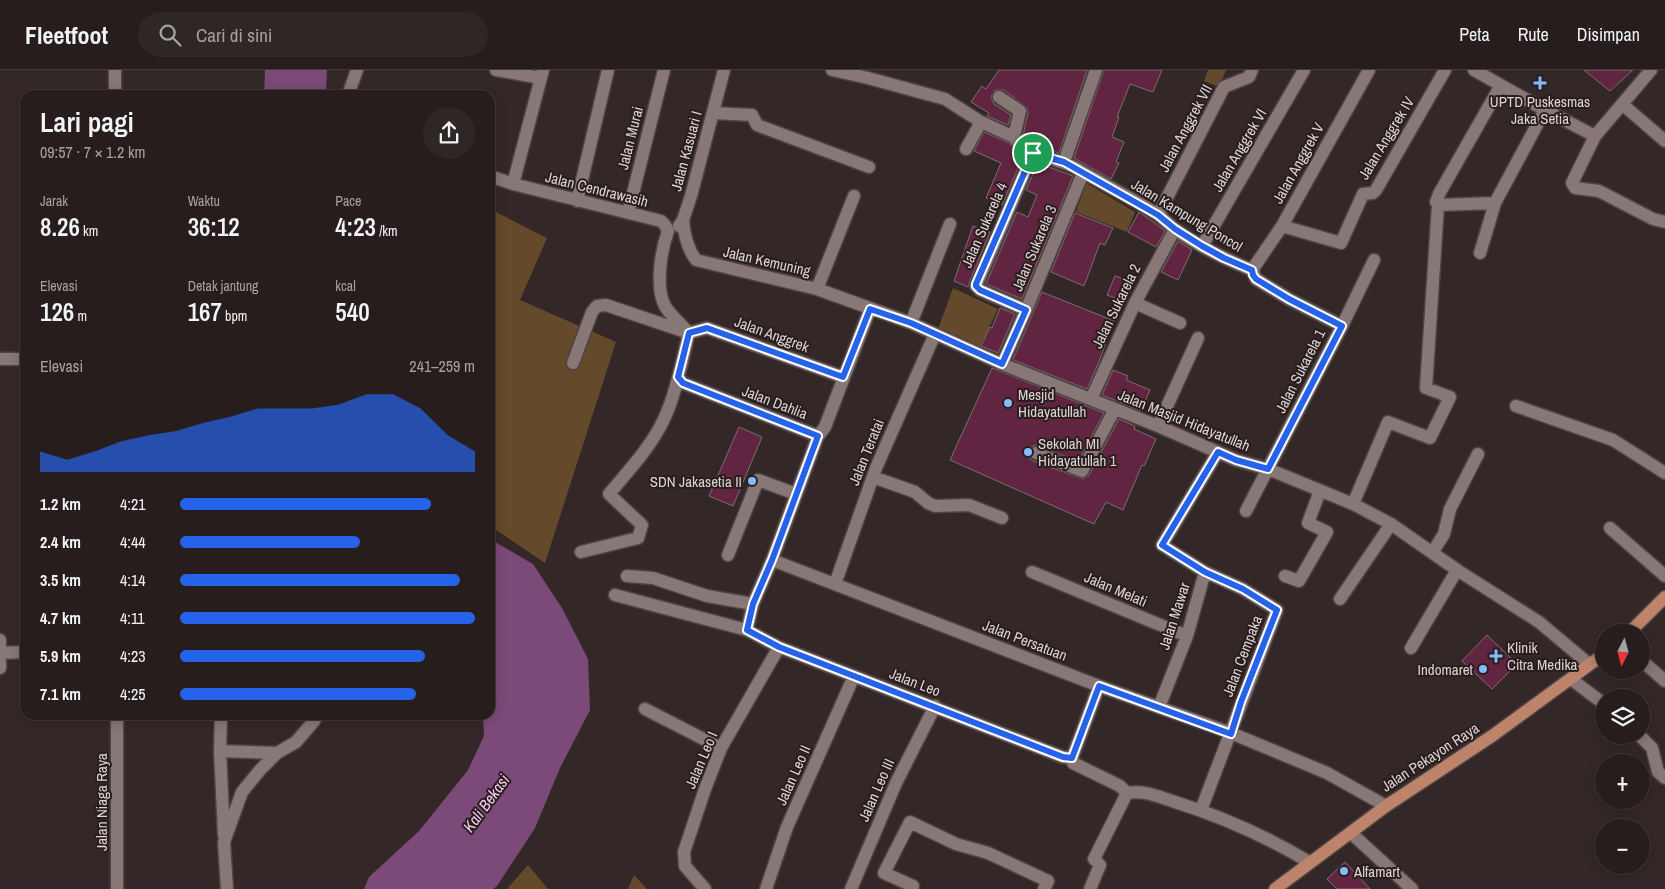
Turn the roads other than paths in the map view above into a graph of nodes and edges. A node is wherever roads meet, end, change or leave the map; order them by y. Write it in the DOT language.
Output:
graph roads {
  1 [pos="115,70"];
  2 [pos="357,70"];
  3 [pos="496,70"];
  4 [pos="608,70"];
  5 [pos="664,70"];
  6 [pos="724,70"];
  7 [pos="832,70"];
  8 [pos="1096,70"];
  9 [pos="1252,70"];
  10 [pos="1304,70"];
  11 [pos="1368,70"];
  12 [pos="1445,70"];
  13 [pos="1474,70"];
  14 [pos="1651,70"];
  15 [pos="542,74"];
  16 [pos="1502,85"];
  17 [pos="116,90"];
  18 [pos="350,90"];
  19 [pos="999,97"];
  20 [pos="1622,104"];
  21 [pos="1545,110"];
  22 [pos="713,113"];
  23 [pos="981,122"];
  24 [pos="1596,136"];
  25 [pos="1014,138"];
  26 [pos="1665,141"];
  27 [pos="966,149"];
  28 [pos="1033,153"];
  29 [pos="1064,162"];
  30 [pos="869,167"];
  31 [pos="1083,173"];
  32 [pos="495,178"];
  33 [pos="513,184"];
  34 [pos="854,196"];
  35 [pos="577,201"];
  36 [pos="1437,202"];
  37 [pos="1495,203"];
  38 [pos="628,213"];
  39 [pos="1158,215"];
  40 [pos="683,220"];
  41 [pos="1665,222"];
  42 [pos="950,224"];
  43 [pos="1282,226"];
  44 [pos="1175,229"];
  45 [pos="668,231"];
  46 [pos="1202,246"];
  47 [pos="1480,253"];
  48 [pos="1374,260"];
  49 [pos="1252,270"];
  50 [pos="817,289"];
  51 [pos="1134,303"];
  52 [pos="870,309"];
  53 [pos="1026,310"];
  54 [pos="911,323"];
  55 [pos="1180,323"];
  56 [pos="1342,326"];
  57 [pos="689,333"];
  58 [pos="935,334"];
  59 [pos="1198,338"];
  60 [pos="0,359"];
  61 [pos="20,359"];
  62 [pos="573,363"];
  63 [pos="1002,364"];
  64 [pos="678,377"];
  65 [pos="843,377"];
  66 [pos="1092,400"];
  67 [pos="1516,406"];
  68 [pos="1115,409"];
  69 [pos="1158,426"];
  70 [pos="818,436"];
  71 [pos="1218,452"];
  72 [pos="1036,453"];
  73 [pos="1478,454"];
  74 [pos="1268,469"];
  75 [pos="1665,473"];
  76 [pos="873,477"];
  77 [pos="1320,491"];
  78 [pos="796,494"];
  79 [pos="1353,504"];
  80 [pos="1246,511"];
  81 [pos="1002,518"];
  82 [pos="1391,524"];
  83 [pos="1610,528"];
  84 [pos="581,552"];
  85 [pos="1432,554"];
  86 [pos="728,555"];
  87 [pos="772,560"];
  88 [pos="1457,570"];
  89 [pos="1032,572"];
  90 [pos="1205,572"];
  91 [pos="627,576"];
  92 [pos="1285,576"];
  93 [pos="1665,576"];
  94 [pos="835,584"];
  95 [pos="615,595"];
  96 [pos="1665,597"];
  97 [pos="1340,598"];
  98 [pos="753,604"];
  99 [pos="1638,624"];
  100 [pos="747,630"];
  101 [pos="1187,636"];
  102 [pos="0,640"];
  103 [pos="779,647"];
  104 [pos="1411,648"];
  105 [pos="20,652"];
  106 [pos="0,653"];
  107 [pos="1595,660"];
  108 [pos="1589,664"];
  109 [pos="0,668"];
  110 [pos="1650,668"];
  111 [pos="854,676"];
  112 [pos="1571,678"];
  113 [pos="1665,681"];
  114 [pos="1099,686"];
  115 [pos="1595,697"];
  116 [pos="935,706"];
  117 [pos="1159,707"];
  118 [pos="644,709"];
  119 [pos="117,720"];
  120 [pos="221,720"];
  121 [pos="314,720"];
  122 [pos="1231,734"];
  123 [pos="1648,744"];
  124 [pos="721,748"];
  125 [pos="220,752"];
  126 [pos="277,753"];
  127 [pos="1072,758"];
  128 [pos="1665,778"];
  129 [pos="1127,793"];
  130 [pos="1386,806"];
  131 [pos="1201,810"];
  132 [pos="1352,833"];
  133 [pos="224,842"];
  134 [pos="1309,862"];
  135 [pos="117,889"];
  136 [pos="227,889"];
  137 [pos="705,889"];
  138 [pos="766,889"];
  139 [pos="851,889"];
  140 [pos="911,889"];
  141 [pos="1044,889"];
  142 [pos="1090,889"];
  143 [pos="1275,889"];
  144 [pos="1412,889"];
  1 -- 17 [label="street"];
  2 -- 18 [label="street"];
  3 -- 15 [label="street"];
  4 -- 35 [label="street"];
  5 -- 38 [label="street, Jalan Murai"];
  6 -- 22 [label="street, Jalan Kasuari I"];
  7 -- 23 [label="street, Jalan Kampung Poncol"];
  8 -- 29 [label="street"];
  9 -- 39 [label="street, Jalan Anggrek VII"];
  10 -- 46 [label="street, Jalan Anggrek VI"];
  11 -- 43 [label="street, Jalan Anggrek V"];
  12 -- 43 [label="street, Jalan Anggrek IV"];
  13 -- 16 [label="street"];
  14 -- 20 [label="street"];
  15 -- 33 [label="street"];
  16 -- 21 [label="street"];
  16 -- 36 [label="street"];
  19 -- 25 [label="street"];
  20 -- 24 [label="street"];
  20 -- 26 [label="street"];
  21 -- 24 [label="street"];
  21 -- 37 [label="street"];
  22 -- 30 [label="street"];
  22 -- 40 [label="street, Jalan Kasuari I"];
  23 -- 25 [label="street, Jalan Kampung Poncol"];
  23 -- 27 [label="street"];
  24 -- 41 [label="street"];
  25 -- 28 [label="street, Jalan Kampung Poncol"];
  28 -- 29 [label="street, Jalan Kampung Poncol"];
  28 -- 53 [label="street, Jalan Sukarela 4"];
  29 -- 31 [label="street, Jalan Kampung Poncol"];
  31 -- 39 [label="street, Jalan Kampung Poncol"];
  31 -- 53 [label="street, Jalan Sukarela 3"];
  32 -- 33 [label="street, Jalan Cendrawasih"];
  33 -- 35 [label="street, Jalan Cendrawasih"];
  34 -- 50 [label="street"];
  35 -- 38 [label="street, Jalan Cendrawasih"];
  36 -- 37 [label="street"];
  36 -- 79 [label="street"];
  37 -- 47 [label="street"];
  38 -- 45 [label="street, Jalan Cendrawasih"];
  39 -- 44 [label="street, Jalan Kampung Poncol"];
  40 -- 45 [label="street"];
  40 -- 50 [label="street, Jalan Kemuning"];
  42 -- 54 [label="street"];
  43 -- 49 [label="street, Jalan Anggrek V"];
  44 -- 46 [label="street, Jalan Kampung Poncol"];
  44 -- 51 [label="street, Jalan Sukarela 2"];
  45 -- 57 [label="street"];
  46 -- 49 [label="street, Jalan Kampung Poncol"];
  48 -- 56 [label="street, Jalan Sukarela 1"];
  49 -- 56 [label="street, Jalan Kampung Poncol"];
  50 -- 52 [label="street, Jalan Kemuning"];
  51 -- 55 [label="street"];
  51 -- 66 [label="street, Jalan Sukarela 2"];
  52 -- 54 [label="street, Jalan Kemuning"];
  52 -- 65 [label="street, Jalan Dahlia"];
  53 -- 63 [label="street, Jalan Sukarela 3"];
  54 -- 58 [label="street, Jalan Masjid Hidayatullah"];
  56 -- 74 [label="street, Jalan Sukarela 1"];
  57 -- 62 [label="street"];
  57 -- 64 [label="street"];
  57 -- 65 [label="street, Jalan Anggrek"];
  58 -- 63 [label="street, Jalan Masjid Hidayatullah"];
  58 -- 76 [label="street, Jalan Teratai"];
  59 -- 69 [label="street"];
  60 -- 61 [label="street"];
  63 -- 66 [label="street, Jalan Masjid Hidayatullah"];
  64 -- 70 [label="street, Jalan Dahlia"];
  64 -- 84 [label="street"];
  65 -- 70 [label="street, Jalan Dahlia"];
  66 -- 68 [label="street, Jalan Masjid Hidayatullah"];
  67 -- 75 [label="street"];
  68 -- 69 [label="street, Jalan Masjid Hidayatullah"];
  68 -- 72 [label="street"];
  69 -- 71 [label="street, Jalan Masjid Hidayatullah"];
  70 -- 78 [label="street"];
  71 -- 74 [label="street, Jalan Masjid Hidayatullah"];
  71 -- 90 [label="street, Jalan Mawar"];
  73 -- 85 [label="street"];
  74 -- 77 [label="street, Jalan Masjid Hidayatullah"];
  74 -- 80 [label="street, Jalan Sukarela 1"];
  76 -- 81 [label="street"];
  76 -- 94 [label="street, Jalan Teratai"];
  77 -- 79 [label="street, Jalan Masjid Hidayatullah"];
  77 -- 92 [label="street"];
  78 -- 86 [label="street"];
  78 -- 87 [label="street"];
  79 -- 82 [label="street, Jalan Masjid Hidayatullah"];
  82 -- 85 [label="street, Jalan Masjid Hidayatullah"];
  82 -- 97 [label="street"];
  83 -- 93 [label="street"];
  85 -- 88 [label="street, Jalan Masjid Hidayatullah"];
  87 -- 94 [label="street, Jalan Persatuan"];
  87 -- 98 [label="street"];
  88 -- 104 [label="street"];
  88 -- 108 [label="street, Jalan Masjid Hidayatullah"];
  89 -- 101 [label="street, Jalan Melati"];
  90 -- 101 [label="street, Jalan Mawar"];
  90 -- 122 [label="street, Jalan Cempaka"];
  91 -- 98 [label="street"];
  94 -- 114 [label="street, Jalan Persatuan"];
  95 -- 100 [label="street, Jalan Leo"];
  96 -- 99 [label="main road"];
  98 -- 100 [label="street"];
  100 -- 103 [label="street, Jalan Leo"];
  101 -- 117 [label="street, Jalan Mawar"];
  102 -- 106 [label="street"];
  103 -- 111 [label="street, Jalan Leo"];
  103 -- 124 [label="street, Jalan Leo I"];
  105 -- 106 [label="street"];
  106 -- 109 [label="street"];
  107 -- 108 [label="main road, Jalan Pekayon Raya"];
  108 -- 112 [label="main road, Jalan Pekayon Raya"];
  110 -- 113 [label="street"];
  111 -- 116 [label="street, Jalan Leo"];
  111 -- 138 [label="street, Jalan Leo II"];
  112 -- 115 [label="street"];
  112 -- 130 [label="main road, Jalan Pekayon Raya"];
  114 -- 117 [label="street, Jalan Persatuan"];
  114 -- 127 [label="street"];
  116 -- 127 [label="street, Jalan Leo"];
  116 -- 139 [label="street, Jalan Leo III"];
  117 -- 122 [label="street, Jalan Persatuan"];
  118 -- 124 [label="street"];
  119 -- 135 [label="street, Jalan Niaga Raya"];
  120 -- 125 [label="street"];
  121 -- 126 [label="street"];
  122 -- 130 [label="street, Jalan Persatuan"];
  122 -- 131 [label="street, Jalan Cempaka"];
  123 -- 128 [label="street"];
  124 -- 137 [label="street, Jalan Leo I"];
  125 -- 126 [label="street"];
  125 -- 133 [label="street"];
  126 -- 133 [label="street"];
  127 -- 129 [label="street, Jalan Leo"];
  129 -- 131 [label="street"];
  129 -- 142 [label="street"];
  130 -- 132 [label="main road, Jalan Pekayon Raya"];
  131 -- 134 [label="street"];
  132 -- 134 [label="main road, Jalan Pekayon Raya"];
  132 -- 144 [label="street"];
  133 -- 136 [label="street"];
  134 -- 143 [label="main road, Jalan Pekayon Raya"];
  140 -- 141 [label="street"];
}
